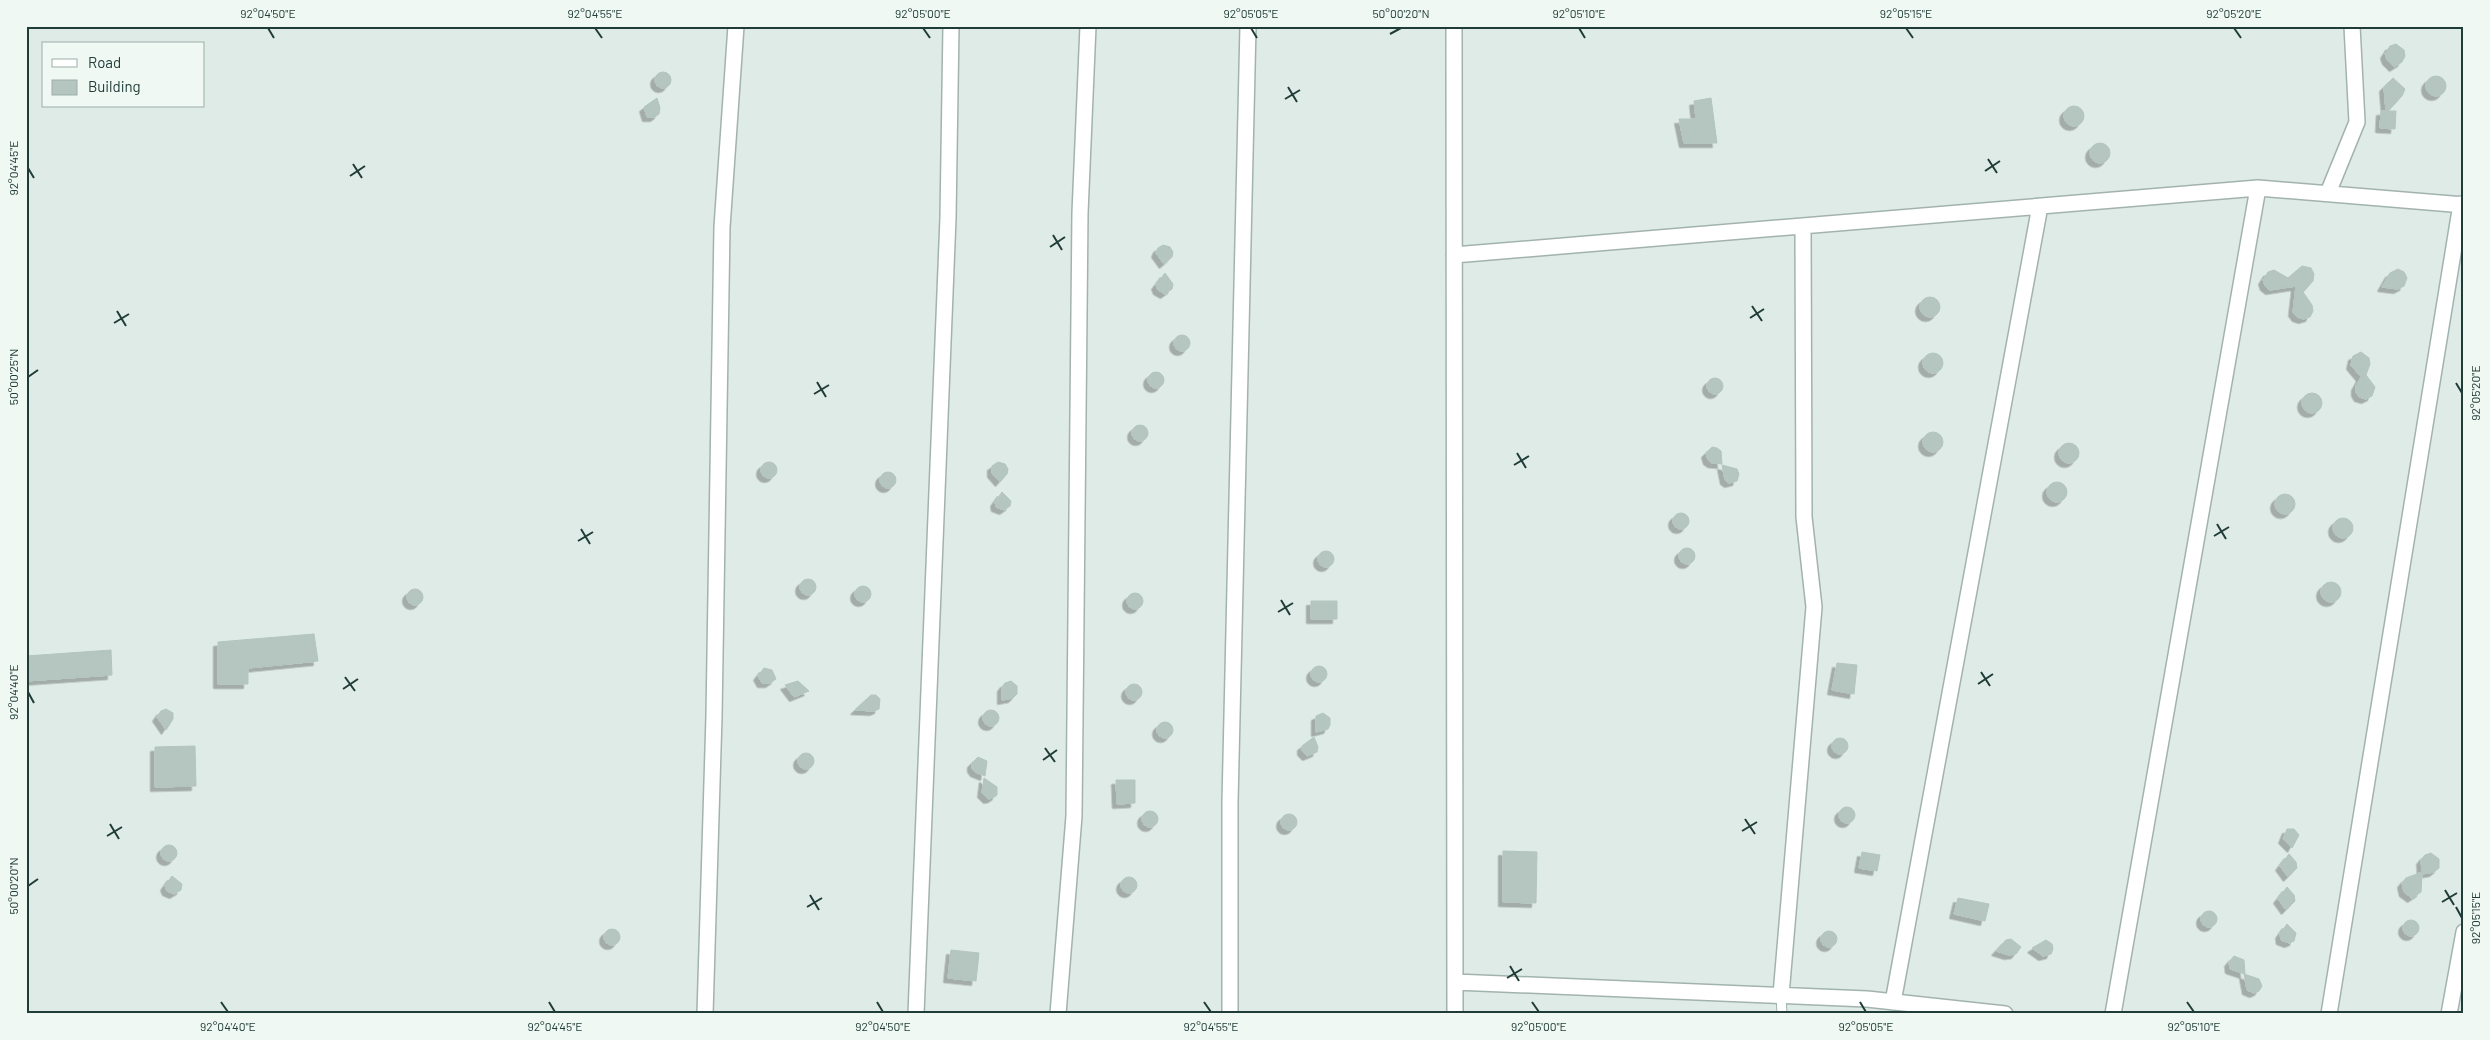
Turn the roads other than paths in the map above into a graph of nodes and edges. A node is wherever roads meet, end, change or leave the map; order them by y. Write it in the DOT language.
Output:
graph roads {
  1 [pos="736,26"];
  2 [pos="951,26"];
  3 [pos="1088,26"];
  4 [pos="1248,26"];
  5 [pos="1454,26"];
  6 [pos="2352,26"];
  7 [pos="2258,188"];
  8 [pos="2328,193"];
  9 [pos="2462,204"];
  10 [pos="2040,206"];
  11 [pos="1804,226"];
  12 [pos="1454,255"];
  13 [pos="2464,932"];
  14 [pos="1455,982"];
  15 [pos="1781,995"];
  16 [pos="1903,1006"];
  17 [pos="705,1014"];
  18 [pos="916,1014"];
  19 [pos="1058,1014"];
  20 [pos="1230,1014"];
  21 [pos="1455,1014"];
  22 [pos="1782,1014"];
  23 [pos="2005,1014"];
  24 [pos="2113,1014"];
  25 [pos="2329,1014"];
  26 [pos="2449,1014"];
  1 -- 17 [label="street"];
  2 -- 18 [label="street"];
  3 -- 19 [label="street"];
  4 -- 20 [label="street"];
  5 -- 12 [label="street"];
  6 -- 8 [label="street"];
  7 -- 8 [label="street"];
  7 -- 10 [label="street"];
  7 -- 24 [label="street"];
  8 -- 9 [label="street"];
  9 -- 25 [label="street"];
  10 -- 11 [label="street"];
  10 -- 16 [label="street"];
  11 -- 12 [label="street"];
  11 -- 15 [label="street"];
  12 -- 14 [label="street"];
  13 -- 26 [label="street"];
  14 -- 15 [label="street"];
  14 -- 21 [label="street"];
  15 -- 16 [label="street"];
  15 -- 22 [label="lane"];
  16 -- 23 [label="street"];
}
